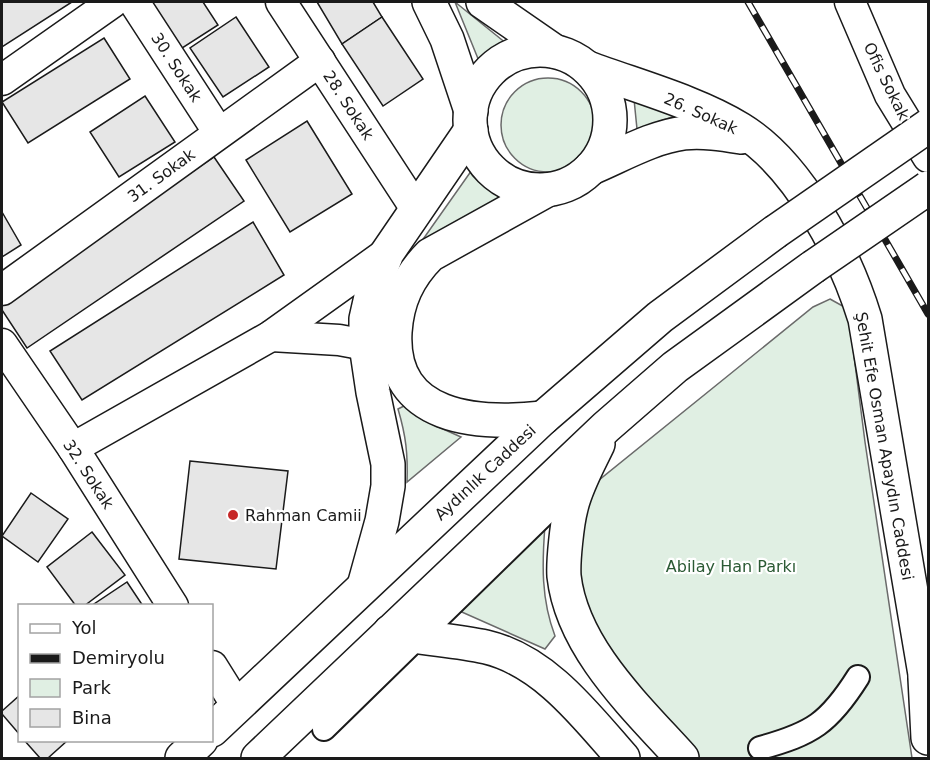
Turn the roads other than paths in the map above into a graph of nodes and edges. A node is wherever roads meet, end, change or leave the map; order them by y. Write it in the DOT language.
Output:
graph roads {
  1 [pos="112,2"];
  2 [pos="134,2"];
  3 [pos="281,2"];
  4 [pos="429,2"];
  5 [pos="483,2"];
  6 [pos="850,2"];
  7 [pos="554,51"];
  8 [pos="320,61"];
  9 [pos="588,68"];
  10 [pos="2,80"];
  11 [pos="471,120"];
  12 [pos="928,126"];
  13 [pos="219,133"];
  14 [pos="754,138"];
  15 [pos="928,157"];
  16 [pos="591,168"];
  17 [pos="928,188"];
  18 [pos="547,190"];
  19 [pos="416,209"];
  20 [pos="387,253"];
  21 [pos="2,290"];
  22 [pos="271,336"];
  23 [pos="2,344"];
  24 [pos="366,345"];
  25 [pos="543,418"];
  26 [pos="73,448"];
  27 [pos="598,454"];
  28 [pos="364,586"];
  29 [pos="172,604"];
  30 [pos="404,635"];
  31 [pos="213,668"];
  32 [pos="858,677"];
  33 [pos="927,685"];
  34 [pos="237,706"];
  35 [pos="213,729"];
  36 [pos="324,729"];
  37 [pos="928,738"];
  38 [pos="200,742"];
  39 [pos="760,748"];
  40 [pos="182,759"];
  41 [pos="258,759"];
  42 [pos="623,759"];
  43 [pos="681,759"];
  1 -- 10 [label="street"];
  2 -- 13 [label="street, 30. Sokak"];
  3 -- 8 [label="street, 28. Sokak"];
  4 -- 11 [label="main road"];
  5 -- 7 [label="main road"];
  6 -- 15 [label="street, Ofis Sokak"];
  7 -- 9 [label="main road"];
  7 -- 11 [label="main road"];
  8 -- 13 [label="street, 31. Sokak"];
  8 -- 19 [label="street, 28. Sokak"];
  9 -- 14 [label="main road, 26. Sokak"];
  9 -- 16 [label="main road"];
  11 -- 18 [label="main road"];
  11 -- 19 [label="main road"];
  12 -- 25 [label="main road, Aydınlık Caddesi, bridge"];
  13 -- 21 [label="street, 31. Sokak"];
  14 -- 16 [label="main road, 26. Sokak"];
  14 -- 33 [label="main road, Şehit Efe Osman Apaydın Caddesi"];
  16 -- 18 [label="main road"];
  17 -- 27 [label="main road, bridge"];
  18 -- 25 [label="main road"];
  19 -- 20 [label="main road"];
  20 -- 22 [label="street"];
  20 -- 24 [label="main road"];
  22 -- 24 [label="street"];
  22 -- 26 [label="street"];
  23 -- 26 [label="street, 32. Sokak"];
  24 -- 28 [label="main road"];
  25 -- 28 [label="main road, Aydınlık Caddesi"];
  26 -- 29 [label="street, 32. Sokak"];
  27 -- 30 [label="main road"];
  27 -- 30 [label="street"];
  27 -- 43 [label="main road"];
  28 -- 34 [label="main road, Aydınlık Caddesi"];
  30 -- 36 [label="street"];
  30 -- 41 [label="main road"];
  30 -- 42 [label="main road"];
  31 -- 34 [label="street"];
  32 -- 39 [label="street"];
  33 -- 37 [label="main road, Şehit Efe Osman Apaydın Caddesi"];
  34 -- 35 [label="main road, Aydınlık Caddesi"];
  38 -- 40 [label="main road"];
}
